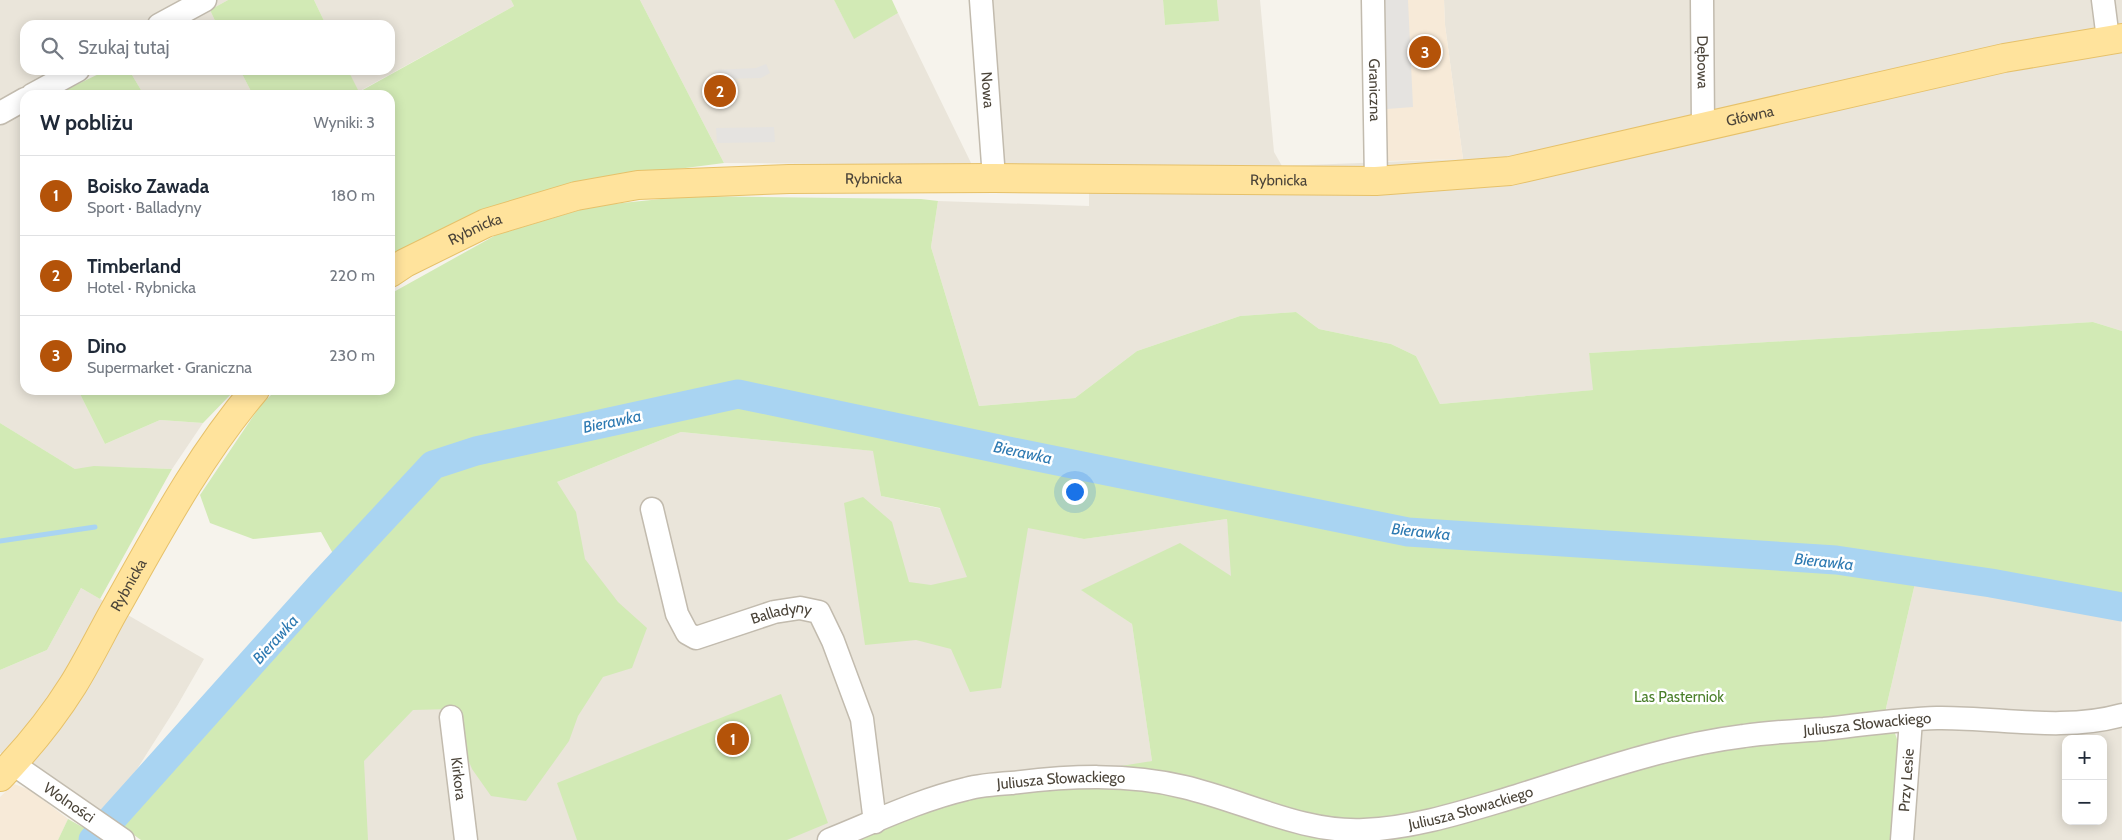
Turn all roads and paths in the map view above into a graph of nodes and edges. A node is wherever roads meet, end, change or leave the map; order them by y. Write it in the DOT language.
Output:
graph roads {
  1 [pos="204,0"];
  2 [pos="981,0"];
  3 [pos="1373,0"];
  4 [pos="1702,0"];
  5 [pos="2103,0"];
  6 [pos="168,20"];
  7 [pos="2115,39"];
  8 [pos="69,75"];
  9 [pos="41,90"];
  10 [pos="20,102"];
  11 [pos="0,113"];
  12 [pos="1703,126"];
  13 [pos="994,178"];
  14 [pos="1376,181"];
  15 [pos="395,269"];
  16 [pos="251,395"];
  17 [pos="652,509"];
  18 [pos="2122,715"];
  19 [pos="451,717"];
  20 [pos="1911,720"];
  21 [pos="6,770"];
  22 [pos="875,822"];
  23 [pos="117,836"];
  24 [pos="466,840"];
  25 [pos="829,840"];
  26 [pos="1902,840"];
  1 -- 6 [label="street"];
  2 -- 13 [label="street, Nowa"];
  3 -- 14 [label="street, Graniczna"];
  4 -- 12 [label="street, Dębowa"];
  5 -- 7 [label="street"];
  7 -- 12 [label="main road, Główna"];
  8 -- 9 [label="street"];
  10 -- 11 [label="street"];
  12 -- 14 [label="main road, Główna"];
  13 -- 14 [label="main road, Rybnicka"];
  13 -- 15 [label="main road, Rybnicka"];
  16 -- 21 [label="main road, Rybnicka"];
  17 -- 22 [label="street, Balladyny"];
  18 -- 20 [label="street, Juliusza Słowackiego"];
  19 -- 24 [label="street, Kirkora"];
  20 -- 22 [label="street, Juliusza Słowackiego"];
  20 -- 26 [label="street, Przy Lesie"];
  21 -- 23 [label="street, Wolności"];
  22 -- 25 [label="street, Juliusza Słowackiego"];
}
